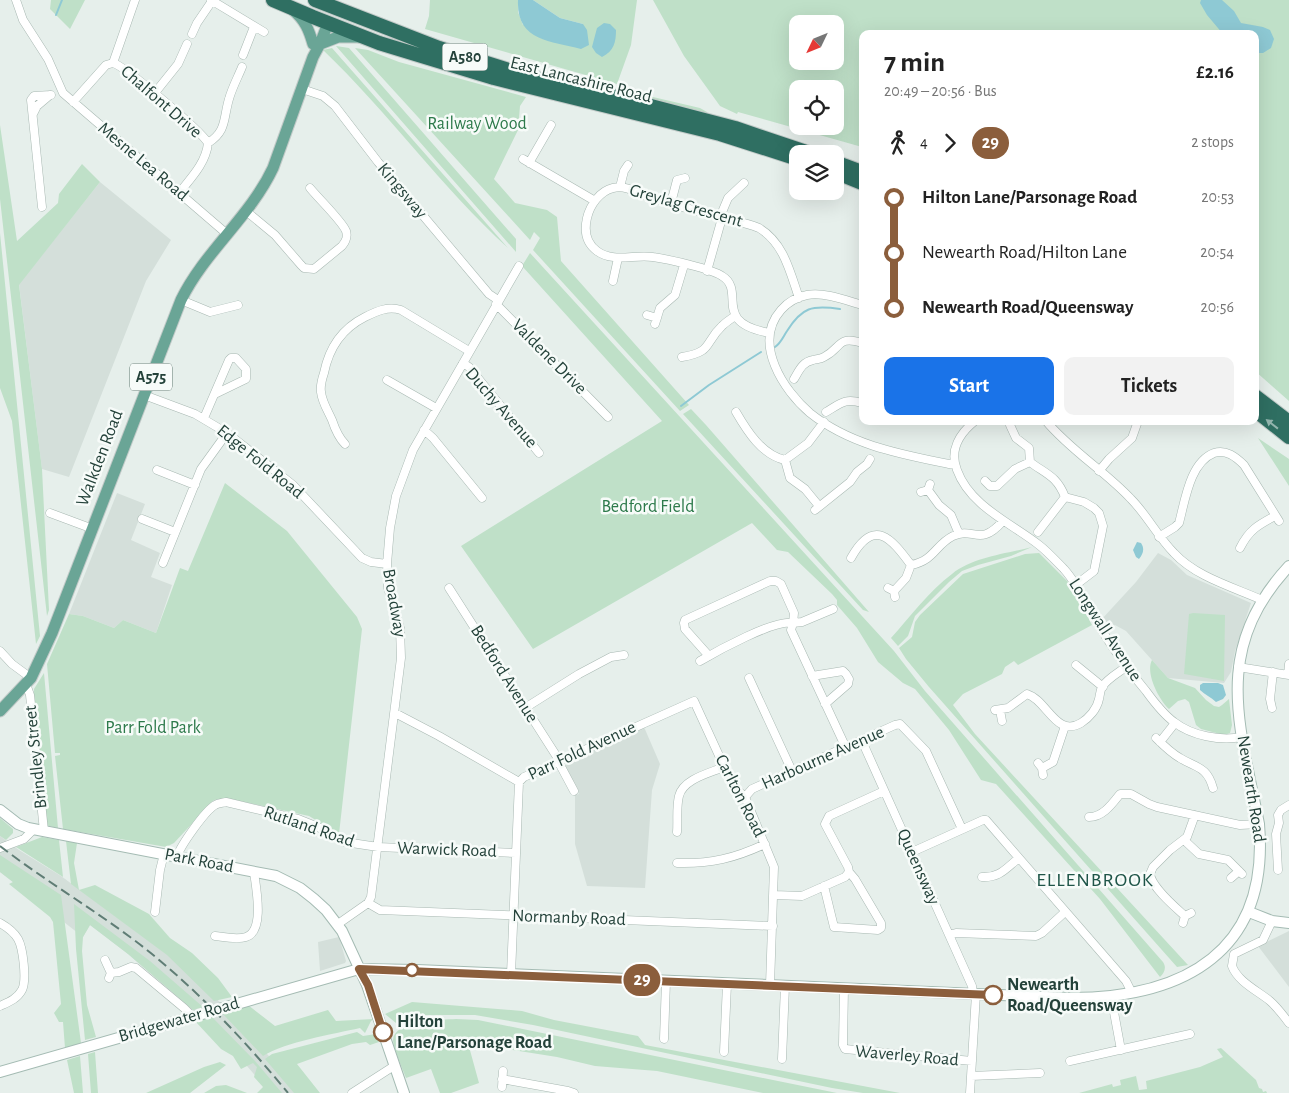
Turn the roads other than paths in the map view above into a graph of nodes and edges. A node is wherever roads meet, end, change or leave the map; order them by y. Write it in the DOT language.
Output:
graph roads {
  1 [pos="16,0"];
  2 [pos="135,0"];
  3 [pos="212,0"];
  4 [pos="273,0"];
  5 [pos="291,3"];
  6 [pos="326,8"];
  7 [pos="254,26"];
  8 [pos="264,32"];
  9 [pos="192,34"];
  10 [pos="363,37"];
  11 [pos="187,44"];
  12 [pos="317,44"];
  13 [pos="243,55"];
  14 [pos="113,63"];
  15 [pos="242,67"];
  16 [pos="474,72"];
  17 [pos="60,89"];
  18 [pos="302,89"];
  19 [pos="154,94"];
  20 [pos="73,102"];
  21 [pos="551,125"];
  22 [pos="208,144"];
  23 [pos="789,146"];
  24 [pos="789,156"];
  25 [pos="616,165"];
  26 [pos="844,165"];
  27 [pos="859,171"];
  28 [pos="844,176"];
  29 [pos="678,178"];
  30 [pos="859,182"];
  31 [pos="744,183"];
  32 [pos="620,187"];
  33 [pos="310,188"];
  34 [pos="179,193"];
  35 [pos="595,201"];
  36 [pos="44,203"];
  37 [pos="671,203"];
  38 [pos="246,211"];
  39 [pos="721,218"];
  40 [pos="227,234"];
  41 [pos="618,258"];
  42 [pos="684,265"];
  43 [pos="519,266"];
  44 [pos="707,271"];
  45 [pos="605,272"];
  46 [pos="799,298"];
  47 [pos="181,300"];
  48 [pos="497,302"];
  49 [pos="859,304"];
  50 [pos="238,305"];
  51 [pos="647,315"];
  52 [pos="735,316"];
  53 [pos="770,333"];
  54 [pos="859,342"];
  55 [pos="470,351"];
  56 [pos="462,363"];
  57 [pos="689,366"];
  58 [pos="794,376"];
  59 [pos="387,380"];
  60 [pos="215,394"];
  61 [pos="144,395"];
  62 [pos="1259,399"];
  63 [pos="859,402"];
  64 [pos="436,408"];
  65 [pos="736,411"];
  66 [pos="605,412"];
  67 [pos="826,412"];
  68 [pos="1259,413"];
  69 [pos="204,418"];
  70 [pos="824,422"];
  71 [pos="1289,422"];
  72 [pos="971,425"];
  73 [pos="1010,425"];
  74 [pos="1049,425"];
  75 [pos="1137,425"];
  76 [pos="424,430"];
  77 [pos="227,433"];
  78 [pos="1289,437"];
  79 [pos="345,444"];
  80 [pos="539,453"];
  81 [pos="870,458"];
  82 [pos="785,460"];
  83 [pos="954,462"];
  84 [pos="1030,462"];
  85 [pos="157,470"];
  86 [pos="1099,471"];
  87 [pos="985,481"];
  88 [pos="194,485"];
  89 [pos="926,489"];
  90 [pos="1065,497"];
  91 [pos="482,498"];
  92 [pos="50,513"];
  93 [pos="142,519"];
  94 [pos="1003,521"];
  95 [pos="1043,528"];
  96 [pos="92,529"];
  97 [pos="175,532"];
  98 [pos="959,534"];
  99 [pos="1159,536"];
  100 [pos="1239,549"];
  101 [pos="852,552"];
  102 [pos="163,563"];
  103 [pos="386,564"];
  104 [pos="912,565"];
  105 [pos="1289,566"];
  106 [pos="1076,584"];
  107 [pos="449,588"];
  108 [pos="892,592"];
  109 [pos="1262,600"];
  110 [pos="833,609"];
  111 [pos="793,623"];
  112 [pos="0,651"];
  113 [pos="620,654"];
  114 [pos="709,656"];
  115 [pos="700,661"];
  116 [pos="1075,664"];
  117 [pos="1289,664"];
  118 [pos="1126,667"];
  119 [pos="1238,667"];
  120 [pos="1273,672"];
  121 [pos="1288,675"];
  122 [pos="812,676"];
  123 [pos="749,678"];
  124 [pos="28,681"];
  125 [pos="1103,687"];
  126 [pos="694,701"];
  127 [pos="825,704"];
  128 [pos="525,708"];
  129 [pos="1272,708"];
  130 [pos="0,711"];
  131 [pos="395,713"];
  132 [pos="1002,721"];
  133 [pos="1175,723"];
  134 [pos="1065,726"];
  135 [pos="1242,737"];
  136 [pos="862,741"];
  137 [pos="846,748"];
  138 [pos="558,761"];
  139 [pos="724,767"];
  140 [pos="1041,769"];
  141 [pos="792,772"];
  142 [pos="519,782"];
  143 [pos="1213,788"];
  144 [pos="574,791"];
  145 [pos="884,791"];
  146 [pos="745,797"];
  147 [pos="1289,805"];
  148 [pos="0,810"];
  149 [pos="1195,815"];
  150 [pos="1089,816"];
  151 [pos="1260,824"];
  152 [pos="23,826"];
  153 [pos="679,828"];
  154 [pos="962,829"];
  155 [pos="43,831"];
  156 [pos="1184,840"];
  157 [pos="13,843"];
  158 [pos="765,844"];
  159 [pos="378,847"];
  160 [pos="0,848"];
  161 [pos="912,852"];
  162 [pos="516,853"];
  163 [pos="164,854"];
  164 [pos="178,857"];
  165 [pos="1019,858"];
  166 [pos="677,863"];
  167 [pos="1278,870"];
  168 [pos="254,872"];
  169 [pos="848,872"];
  170 [pos="981,876"];
  171 [pos="1231,878"];
  172 [pos="824,886"];
  173 [pos="774,895"];
  174 [pos="368,903"];
  175 [pos="155,912"];
  176 [pos="1065,912"];
  177 [pos="1249,912"];
  178 [pos="514,916"];
  179 [pos="1186,917"];
  180 [pos="1272,921"];
  181 [pos="1289,923"];
  182 [pos="0,924"];
  183 [pos="338,924"];
  184 [pos="772,926"];
  185 [pos="213,935"];
  186 [pos="949,935"];
  187 [pos="105,960"];
  188 [pos="359,969"];
  189 [pos="511,974"];
  190 [pos="666,981"];
  191 [pos="727,984"];
  192 [pos="770,985"];
  193 [pos="785,986"];
  194 [pos="844,988"];
  195 [pos="1132,993"];
  196 [pos="974,994"];
  197 [pos="1111,996"];
  198 [pos="0,1006"];
  199 [pos="192,1016"];
  200 [pos="1287,1025"];
  201 [pos="1186,1033"];
  202 [pos="664,1039"];
  203 [pos="1121,1050"];
  204 [pos="724,1052"];
  205 [pos="782,1059"];
  206 [pos="972,1061"];
  207 [pos="1070,1061"];
  208 [pos="394,1066"];
  209 [pos="1034,1070"];
  210 [pos="0,1072"];
  211 [pos="971,1076"];
  212 [pos="502,1079"];
  213 [pos="352,1093"];
  214 [pos="404,1093"];
  215 [pos="574,1093"];
  216 [pos="970,1093"];
  1 -- 17 [label="street"];
  2 -- 14 [label="street"];
  3 -- 7 [label="street"];
  3 -- 9 [label="street"];
  4 -- 5 [label="highway, East Lancashire Road / A580"];
  5 -- 6 [label="highway, East Lancashire Road / A580"];
  5 -- 12 [label="main road"];
  6 -- 10 [label="highway, East Lancashire Road / A580"];
  6 -- 12 [label="main road, Walkden Road / A575"];
  6 -- 16 [label="highway"];
  6 -- 23 [label="highway, East Lancashire Road / A580"];
  7 -- 8 [label="street"];
  7 -- 13 [label="street"];
  10 -- 12 [label="main road"];
  10 -- 16 [label="highway, East Lancashire Road / A580"];
  11 -- 19 [label="street"];
  12 -- 18 [label="main road, Walkden Road / A575"];
  14 -- 19 [label="street, Chalfont Drive"];
  14 -- 20 [label="street"];
  15 -- 22 [label="street"];
  16 -- 24 [label="highway, East Lancashire Road / A580"];
  17 -- 20 [label="street, Mesne Lea Road"];
  17 -- 36 [label="street"];
  18 -- 38 [label="main road, Walkden Road / A575"];
  18 -- 48 [label="street, Kingsway"];
  19 -- 22 [label="street, Chalfont Drive"];
  20 -- 34 [label="street, Mesne Lea Road"];
  21 -- 35 [label="street"];
  22 -- 34 [label="street"];
  25 -- 32 [label="street"];
  26 -- 27 [label="highway"];
  28 -- 30 [label="highway"];
  29 -- 37 [label="street"];
  31 -- 39 [label="street"];
  32 -- 35 [label="street, Greylag Crescent"];
  32 -- 37 [label="street, Greylag Crescent"];
  33 -- 38 [label="street"];
  34 -- 40 [label="street, Mesne Lea Road"];
  35 -- 41 [label="street"];
  37 -- 39 [label="street, Greylag Crescent"];
  38 -- 40 [label="main road, Walkden Road / A575"];
  39 -- 44 [label="street"];
  39 -- 46 [label="street, Greylag Crescent"];
  40 -- 47 [label="main road, Walkden Road / A575"];
  41 -- 42 [label="street"];
  41 -- 45 [label="street"];
  42 -- 44 [label="street"];
  42 -- 51 [label="street"];
  43 -- 48 [label="street, Broadway"];
  44 -- 52 [label="street"];
  46 -- 49 [label="street"];
  46 -- 53 [label="street"];
  47 -- 50 [label="street"];
  47 -- 61 [label="main road, Walkden Road / A575"];
  48 -- 55 [label="street, Broadway"];
  48 -- 66 [label="street, Valdene Drive"];
  52 -- 53 [label="street"];
  52 -- 57 [label="street"];
  53 -- 70 [label="street"];
  54 -- 58 [label="street"];
  55 -- 56 [label="street, Broadway"];
  55 -- 79 [label="street"];
  56 -- 64 [label="street, Broadway"];
  56 -- 80 [label="street, Duchy Avenue"];
  59 -- 64 [label="street"];
  60 -- 60 [label="street"];
  60 -- 69 [label="street"];
  61 -- 69 [label="street, Edge Fold Road"];
  61 -- 96 [label="main road, Walkden Road / A575"];
  62 -- 71 [label="highway"];
  63 -- 67 [label="street"];
  64 -- 76 [label="street, Broadway"];
  65 -- 82 [label="street"];
  78 -- 68 [label="highway, one-way"];
  69 -- 77 [label="street, Edge Fold Road"];
  70 -- 82 [label="street"];
  70 -- 83 [label="street"];
  72 -- 83 [label="street"];
  73 -- 84 [label="street"];
  74 -- 86 [label="street"];
  75 -- 86 [label="street"];
  76 -- 91 [label="street"];
  76 -- 103 [label="street, Broadway"];
  77 -- 88 [label="street"];
  77 -- 103 [label="street, Edge Fold Road"];
  81 -- 82 [label="street"];
  83 -- 94 [label="street, Longwall Avenue"];
  84 -- 87 [label="street"];
  84 -- 90 [label="street"];
  85 -- 88 [label="street"];
  86 -- 99 [label="street"];
  88 -- 97 [label="street"];
  89 -- 98 [label="street"];
  90 -- 95 [label="street"];
  90 -- 106 [label="street"];
  92 -- 96 [label="street"];
  93 -- 97 [label="street"];
  94 -- 98 [label="street"];
  94 -- 106 [label="street, Longwall Avenue"];
  96 -- 124 [label="main road, Walkden Road / A575"];
  97 -- 102 [label="street"];
  98 -- 104 [label="street"];
  99 -- 100 [label="street"];
  99 -- 109 [label="street"];
  101 -- 104 [label="street"];
  103 -- 131 [label="street, Broadway"];
  104 -- 108 [label="street"];
  105 -- 109 [label="main road, Newearth Road"];
  106 -- 118 [label="street, Longwall Avenue"];
  107 -- 128 [label="street, Bedford Avenue"];
  109 -- 119 [label="main road, Newearth Road"];
  110 -- 111 [label="street"];
  111 -- 114 [label="street"];
  111 -- 114 [label="street"];
  111 -- 122 [label="street"];
  112 -- 124 [label="street"];
  113 -- 128 [label="street"];
  114 -- 115 [label="street"];
  116 -- 125 [label="street"];
  117 -- 121 [label="street"];
  118 -- 125 [label="street"];
  118 -- 133 [label="street, Longwall Avenue"];
  119 -- 120 [label="street"];
  119 -- 135 [label="main road, Newearth Road"];
  120 -- 121 [label="street"];
  120 -- 129 [label="street"];
  122 -- 127 [label="street"];
  122 -- 127 [label="street"];
  123 -- 141 [label="street"];
  124 -- 130 [label="main road, Walkden Road / A575"];
  124 -- 155 [label="street, Brindley Street"];
  125 -- 134 [label="street"];
  126 -- 138 [label="street, Parr Fold Avenue"];
  126 -- 139 [label="street, Carlton Road"];
  127 -- 137 [label="street"];
  128 -- 138 [label="street, Bedford Avenue"];
  131 -- 142 [label="street, Parr Fold Avenue"];
  131 -- 159 [label="street, Broadway"];
  132 -- 134 [label="street"];
  133 -- 135 [label="street, Longwall Avenue"];
  133 -- 143 [label="street"];
  134 -- 140 [label="street"];
  135 -- 151 [label="main road, Newearth Road"];
  136 -- 137 [label="street, Harbourne Avenue"];
  136 -- 145 [label="street, Queensway"];
  136 -- 154 [label="street, Harbourne Avenue"];
  137 -- 141 [label="street, Harbourne Avenue"];
  138 -- 142 [label="street, Parr Fold Avenue"];
  138 -- 144 [label="street, Bedford Avenue"];
  139 -- 146 [label="street, Carlton Road"];
  139 -- 153 [label="street"];
  141 -- 146 [label="street, Harbourne Avenue"];
  142 -- 162 [label="street"];
  145 -- 161 [label="street, Queensway"];
  145 -- 169 [label="street"];
  146 -- 158 [label="street, Carlton Road"];
  147 -- 167 [label="street"];
  148 -- 152 [label="main road, Park Road"];
  149 -- 150 [label="street"];
  149 -- 151 [label="street"];
  149 -- 156 [label="street"];
  151 -- 177 [label="main road, Newearth Road"];
  152 -- 155 [label="main road, Park Road"];
  152 -- 157 [label="street"];
  154 -- 161 [label="street"];
  154 -- 165 [label="street"];
  155 -- 157 [label="street"];
  155 -- 163 [label="main road, Park Road"];
  156 -- 171 [label="street"];
  156 -- 179 [label="street"];
  157 -- 160 [label="street"];
  158 -- 166 [label="street"];
  158 -- 173 [label="street, Carlton Road"];
  159 -- 162 [label="street, Warwick Road"];
  159 -- 164 [label="street, Rutland Road"];
  159 -- 174 [label="street, Broadway"];
  161 -- 186 [label="street, Queensway"];
  162 -- 178 [label="street"];
  163 -- 164 [label="main road, Park Road"];
  163 -- 175 [label="street"];
  164 -- 168 [label="main road, Park Road"];
  165 -- 170 [label="street"];
  165 -- 176 [label="street"];
  168 -- 183 [label="main road, Park Road"];
  168 -- 185 [label="street"];
  169 -- 172 [label="street"];
  169 -- 172 [label="street"];
  172 -- 173 [label="street"];
  173 -- 184 [label="street, Carlton Road"];
  174 -- 178 [label="street, Normanby Road"];
  174 -- 183 [label="street"];
  176 -- 186 [label="street"];
  176 -- 195 [label="street"];
  177 -- 180 [label="main road"];
  177 -- 195 [label="main road, Newearth Road"];
  178 -- 184 [label="street, Normanby Road"];
  178 -- 189 [label="street"];
  180 -- 181 [label="main road"];
  180 -- 200 [label="street"];
  182 -- 198 [label="street"];
  183 -- 188 [label="main road, Park Road"];
  184 -- 192 [label="street, Carlton Road"];
  186 -- 196 [label="street, Queensway"];
  187 -- 199 [label="street"];
  188 -- 189 [label="main road, Newearth Road"];
  188 -- 199 [label="main road, Bridgewater Road"];
  188 -- 208 [label="main road, Park Road"];
  189 -- 190 [label="main road, Newearth Road"];
  190 -- 191 [label="main road, Newearth Road"];
  190 -- 202 [label="street"];
  191 -- 192 [label="main road, Newearth Road"];
  191 -- 204 [label="street"];
  192 -- 193 [label="main road, Newearth Road"];
  193 -- 194 [label="main road, Newearth Road"];
  193 -- 205 [label="street"];
  194 -- 196 [label="main road, Newearth Road"];
  194 -- 206 [label="street, Waverley Road"];
  195 -- 197 [label="main road, Newearth Road"];
  196 -- 197 [label="main road, Newearth Road"];
  196 -- 206 [label="street"];
  197 -- 203 [label="street"];
  199 -- 210 [label="main road, Bridgewater Road"];
  201 -- 203 [label="street"];
  203 -- 207 [label="street"];
  206 -- 211 [label="street"];
  208 -- 213 [label="street"];
  208 -- 214 [label="main road, Park Road"];
  209 -- 211 [label="street"];
  211 -- 216 [label="street"];
  212 -- 215 [label="street"];
}
